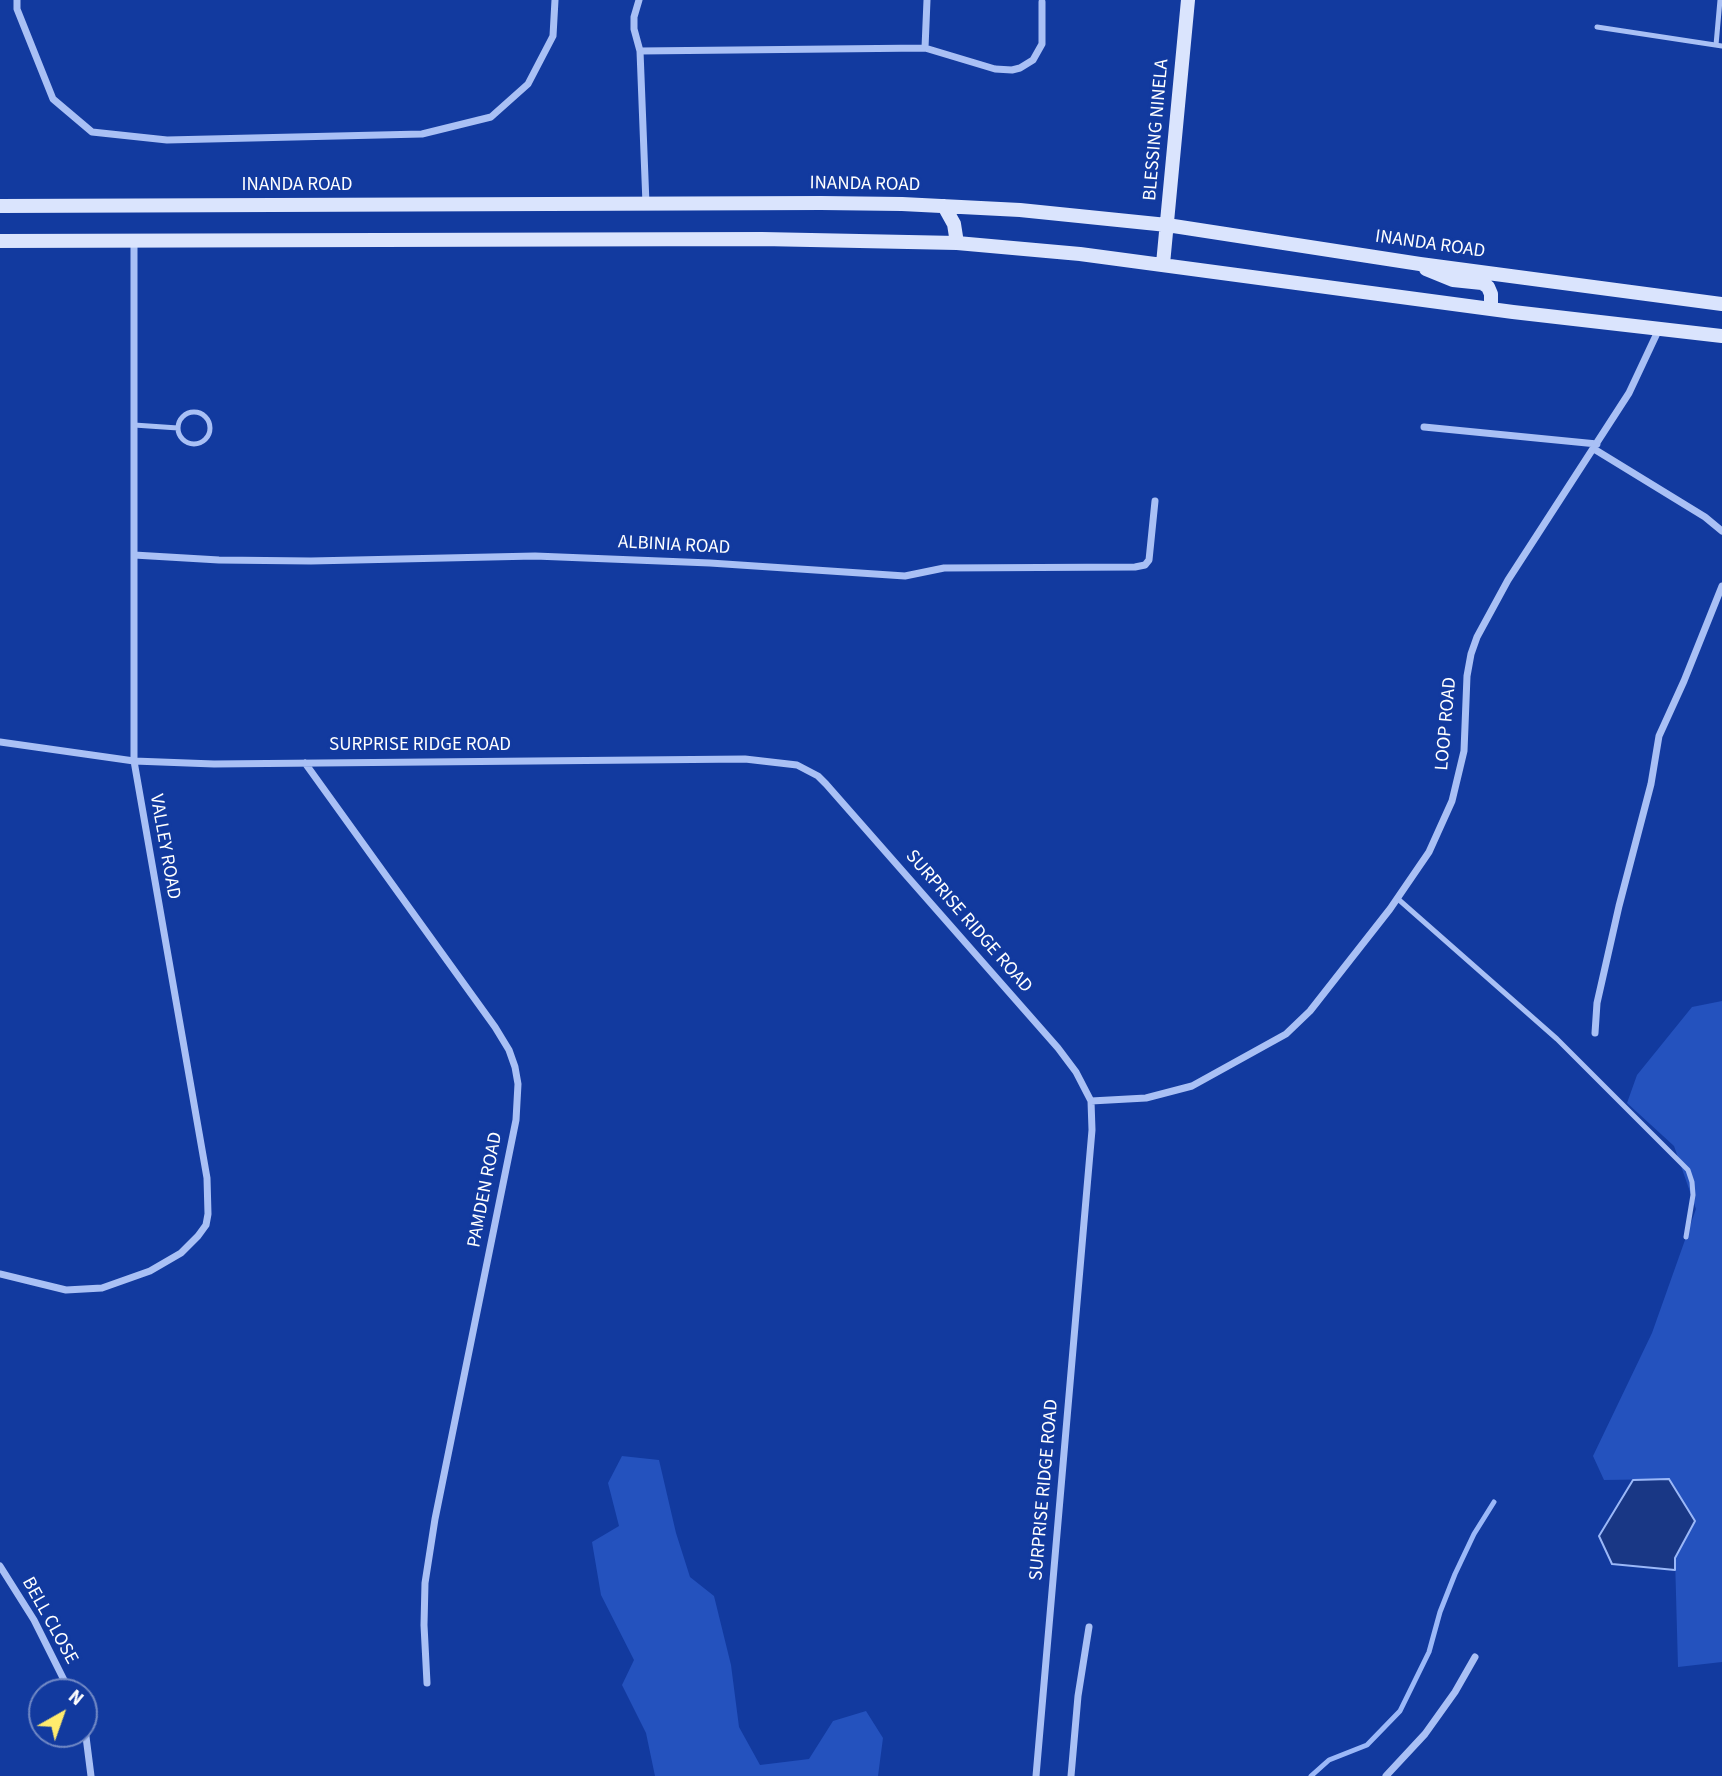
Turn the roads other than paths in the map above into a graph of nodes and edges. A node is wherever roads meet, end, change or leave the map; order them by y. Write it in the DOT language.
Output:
graph roads {
  1 [pos="17,0"];
  2 [pos="555,0"];
  3 [pos="639,0"];
  4 [pos="928,0"];
  5 [pos="1188,0"];
  6 [pos="1720,0"];
  7 [pos="1042,2"];
  8 [pos="1597,27"];
  9 [pos="1719,45"];
  10 [pos="925,48"];
  11 [pos="640,51"];
  12 [pos="646,204"];
  13 [pos="0,206"];
  14 [pos="944,206"];
  15 [pos="1167,225"];
  16 [pos="0,241"];
  17 [pos="134,242"];
  18 [pos="957,243"];
  19 [pos="1163,264"];
  20 [pos="1420,264"];
  21 [pos="1722,304"];
  22 [pos="1490,308"];
  23 [pos="1659,329"];
  24 [pos="1722,336"];
  25 [pos="134,425"];
  26 [pos="1424,427"];
  27 [pos="178,428"];
  28 [pos="1595,447"];
  29 [pos="1155,501"];
  30 [pos="1722,531"];
  31 [pos="134,555"];
  32 [pos="1722,586"];
  33 [pos="0,742"];
  34 [pos="134,761"];
  35 [pos="305,762"];
  36 [pos="1398,899"];
  37 [pos="1595,1033"];
  38 [pos="1091,1101"];
  39 [pos="1686,1237"];
  40 [pos="0,1274"];
  41 [pos="0,1566"];
  42 [pos="1088,1627"];
  43 [pos="1475,1657"];
  44 [pos="63,1678"];
  45 [pos="427,1683"];
  46 [pos="87,1748"];
  47 [pos="91,1776"];
  48 [pos="1036,1776"];
  49 [pos="1071,1776"];
  50 [pos="1387,1776"];
  1 -- 2 [label="street"];
  3 -- 11 [label="street"];
  4 -- 10 [label="street"];
  5 -- 15 [label="main road, BLESSING NINELA"];
  6 -- 9 [label="lane"];
  7 -- 10 [label="street"];
  8 -- 9 [label="lane"];
  10 -- 11 [label="street"];
  11 -- 12 [label="street"];
  12 -- 13 [label="main road, INANDA ROAD"];
  12 -- 14 [label="main road, INANDA ROAD"];
  14 -- 15 [label="main road, INANDA ROAD"];
  14 -- 18 [label="main road"];
  15 -- 19 [label="main road, BLESSING NINELA"];
  15 -- 20 [label="main road, INANDA ROAD"];
  16 -- 17 [label="main road"];
  17 -- 18 [label="main road"];
  17 -- 25 [label="street, VALLEY ROAD"];
  18 -- 19 [label="main road"];
  19 -- 22 [label="main road"];
  20 -- 21 [label="main road, INANDA ROAD"];
  20 -- 22 [label="main road"];
  22 -- 23 [label="main road"];
  23 -- 24 [label="main road"];
  23 -- 28 [label="street, LOOP ROAD"];
  25 -- 27 [label="lane"];
  25 -- 31 [label="street, VALLEY ROAD"];
  26 -- 28 [label="street"];
  27 -- 27 [label="lane"];
  28 -- 30 [label="street"];
  28 -- 36 [label="street, LOOP ROAD"];
  29 -- 31 [label="street, ALBINIA ROAD"];
  31 -- 34 [label="street, VALLEY ROAD"];
  32 -- 37 [label="street"];
  33 -- 34 [label="street, SURPRISE RIDGE ROAD"];
  34 -- 35 [label="street, SURPRISE RIDGE ROAD"];
  34 -- 40 [label="street, VALLEY ROAD"];
  35 -- 38 [label="street, SURPRISE RIDGE ROAD"];
  35 -- 45 [label="street, PAMDEN ROAD"];
  36 -- 38 [label="street, LOOP ROAD"];
  36 -- 39 [label="lane"];
  38 -- 48 [label="street, SURPRISE RIDGE ROAD"];
  41 -- 44 [label="street, BELL CLOSE"];
  42 -- 49 [label="street"];
  43 -- 50 [label="street"];
  46 -- 47 [label="street"];
}
